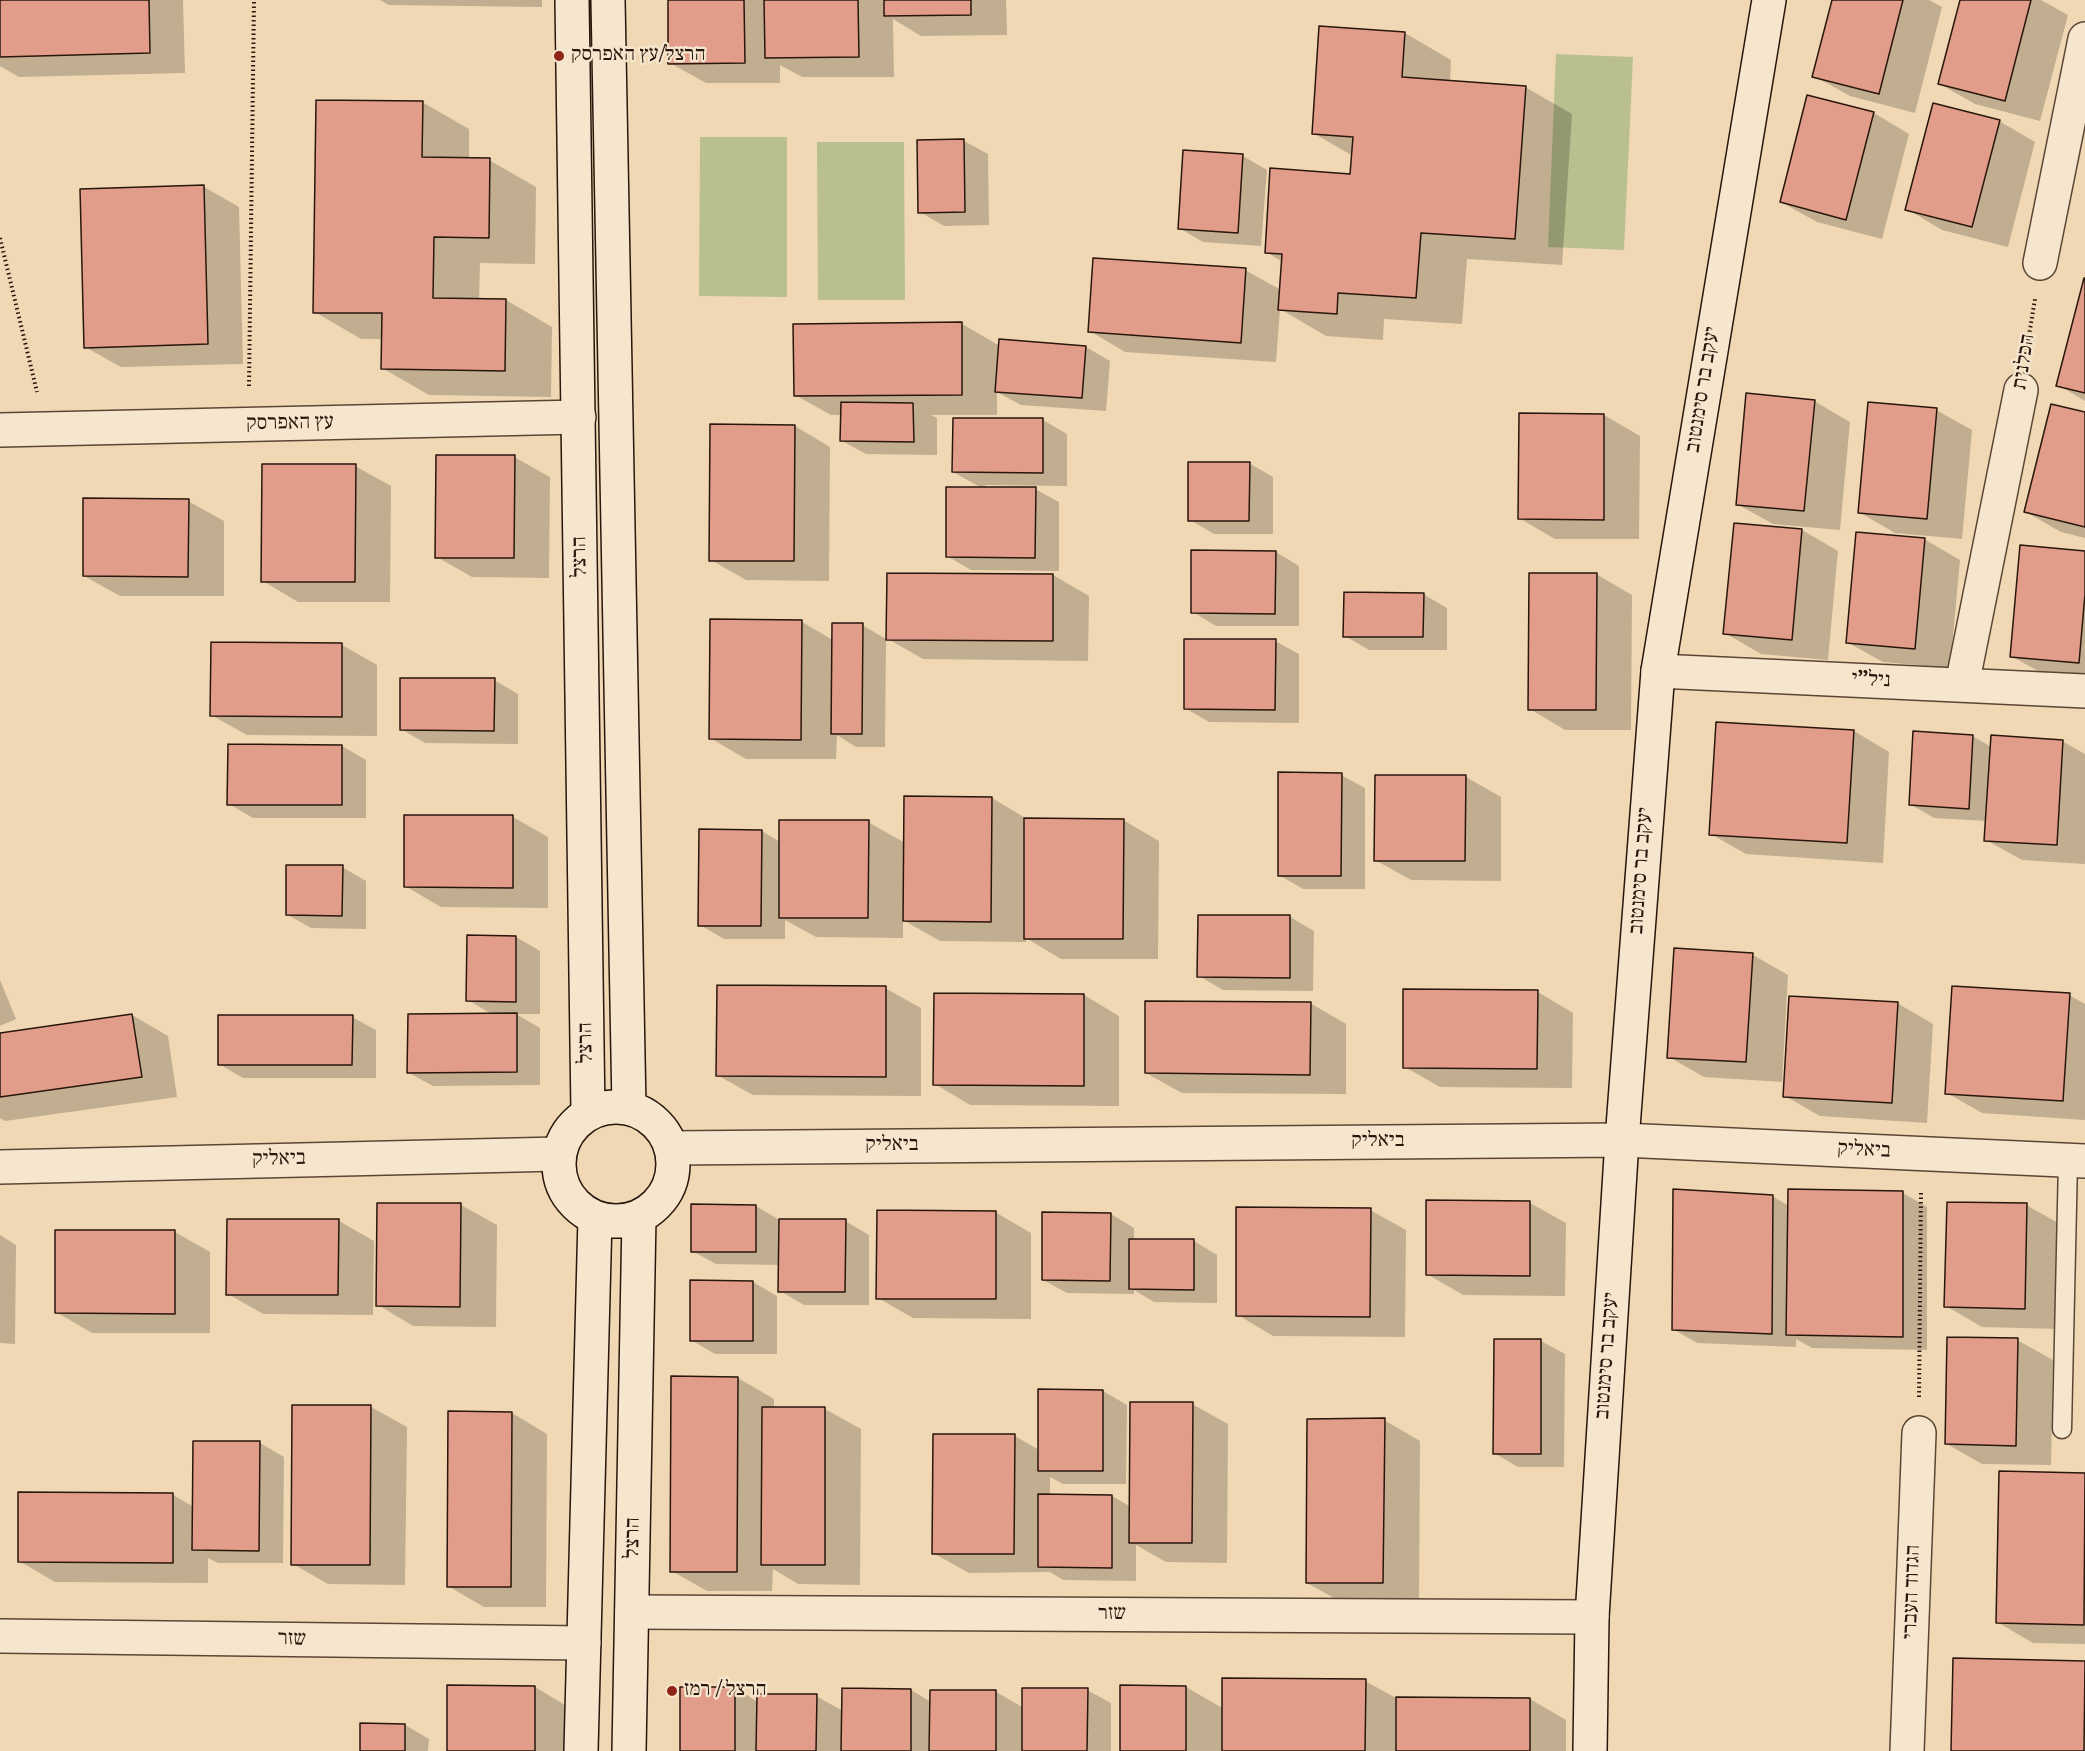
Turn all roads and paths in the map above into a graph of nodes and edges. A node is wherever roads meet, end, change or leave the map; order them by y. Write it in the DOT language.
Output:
graph roads {
  1 [pos="254,0"];
  2 [pos="572,0"];
  3 [pos="608,0"];
  4 [pos="1769,0"];
  5 [pos="2085,39"];
  6 [pos="0,238"];
  7 [pos="2040,263"];
  8 [pos="2021,390"];
  9 [pos="579,417"];
  10 [pos="249,426"];
  11 [pos="46,428"];
  12 [pos="0,430"];
  13 [pos="1658,671"];
  14 [pos="1962,685"];
  15 [pos="2085,691"];
  16 [pos="629,1108"];
  17 [pos="588,1113"];
  18 [pos="1622,1140"];
  19 [pos="671,1148"];
  20 [pos="558,1154"];
  21 [pos="1921,1154"];
  22 [pos="2077,1161"];
  23 [pos="0,1167"];
  24 [pos="639,1217"];
  25 [pos="595,1218"];
  26 [pos="2062,1429"];
  27 [pos="1919,1433"];
  28 [pos="632,1612"];
  29 [pos="1592,1617"];
  30 [pos="0,1636"];
  31 [pos="584,1643"];
  32 [pos="581,1751"];
  33 [pos="629,1751"];
  34 [pos="1590,1751"];
  35 [pos="1907,1751"];
  1 -- 10 [label="path"];
  2 -- 9 [label="street, הרצל"];
  3 -- 16 [label="street, הרצל"];
  4 -- 13 [label="street, יעקב בר סימנטוב"];
  5 -- 7 [label="street"];
  6 -- 11 [label="path"];
  7 -- 8 [label="path, הכלנית"];
  8 -- 14 [label="street, הכלנית"];
  9 -- 10 [label="street, עץ האפרסק"];
  9 -- 17 [label="street, הרצל"];
  10 -- 11 [label="street, עץ האפרסק"];
  11 -- 12 [label="street, עץ האפרסק"];
  13 -- 14 [label="street, ניל\"י"];
  13 -- 18 [label="street, יעקב בר סימנטוב"];
  14 -- 15 [label="street, ניל\"י"];
  16 -- 17 [label="street"];
  16 -- 19 [label="street"];
  17 -- 20 [label="street"];
  18 -- 19 [label="street, ביאליק"];
  18 -- 21 [label="street, ביאליק"];
  18 -- 29 [label="street, יעקב בר סימנטוב"];
  19 -- 24 [label="street"];
  20 -- 23 [label="street, ביאליק"];
  20 -- 25 [label="street"];
  21 -- 22 [label="street, ביאליק"];
  21 -- 27 [label="path"];
  22 -- 26 [label="lane"];
  24 -- 25 [label="street"];
  24 -- 28 [label="street, הרצל"];
  25 -- 31 [label="street"];
  27 -- 35 [label="street, הגדוד העברי"];
  28 -- 29 [label="street, שזר"];
  28 -- 33 [label="street, הרצל"];
  29 -- 34 [label="street, יעקב בר סימנטוב"];
  30 -- 31 [label="street, שזר"];
  31 -- 32 [label="street"];
}
